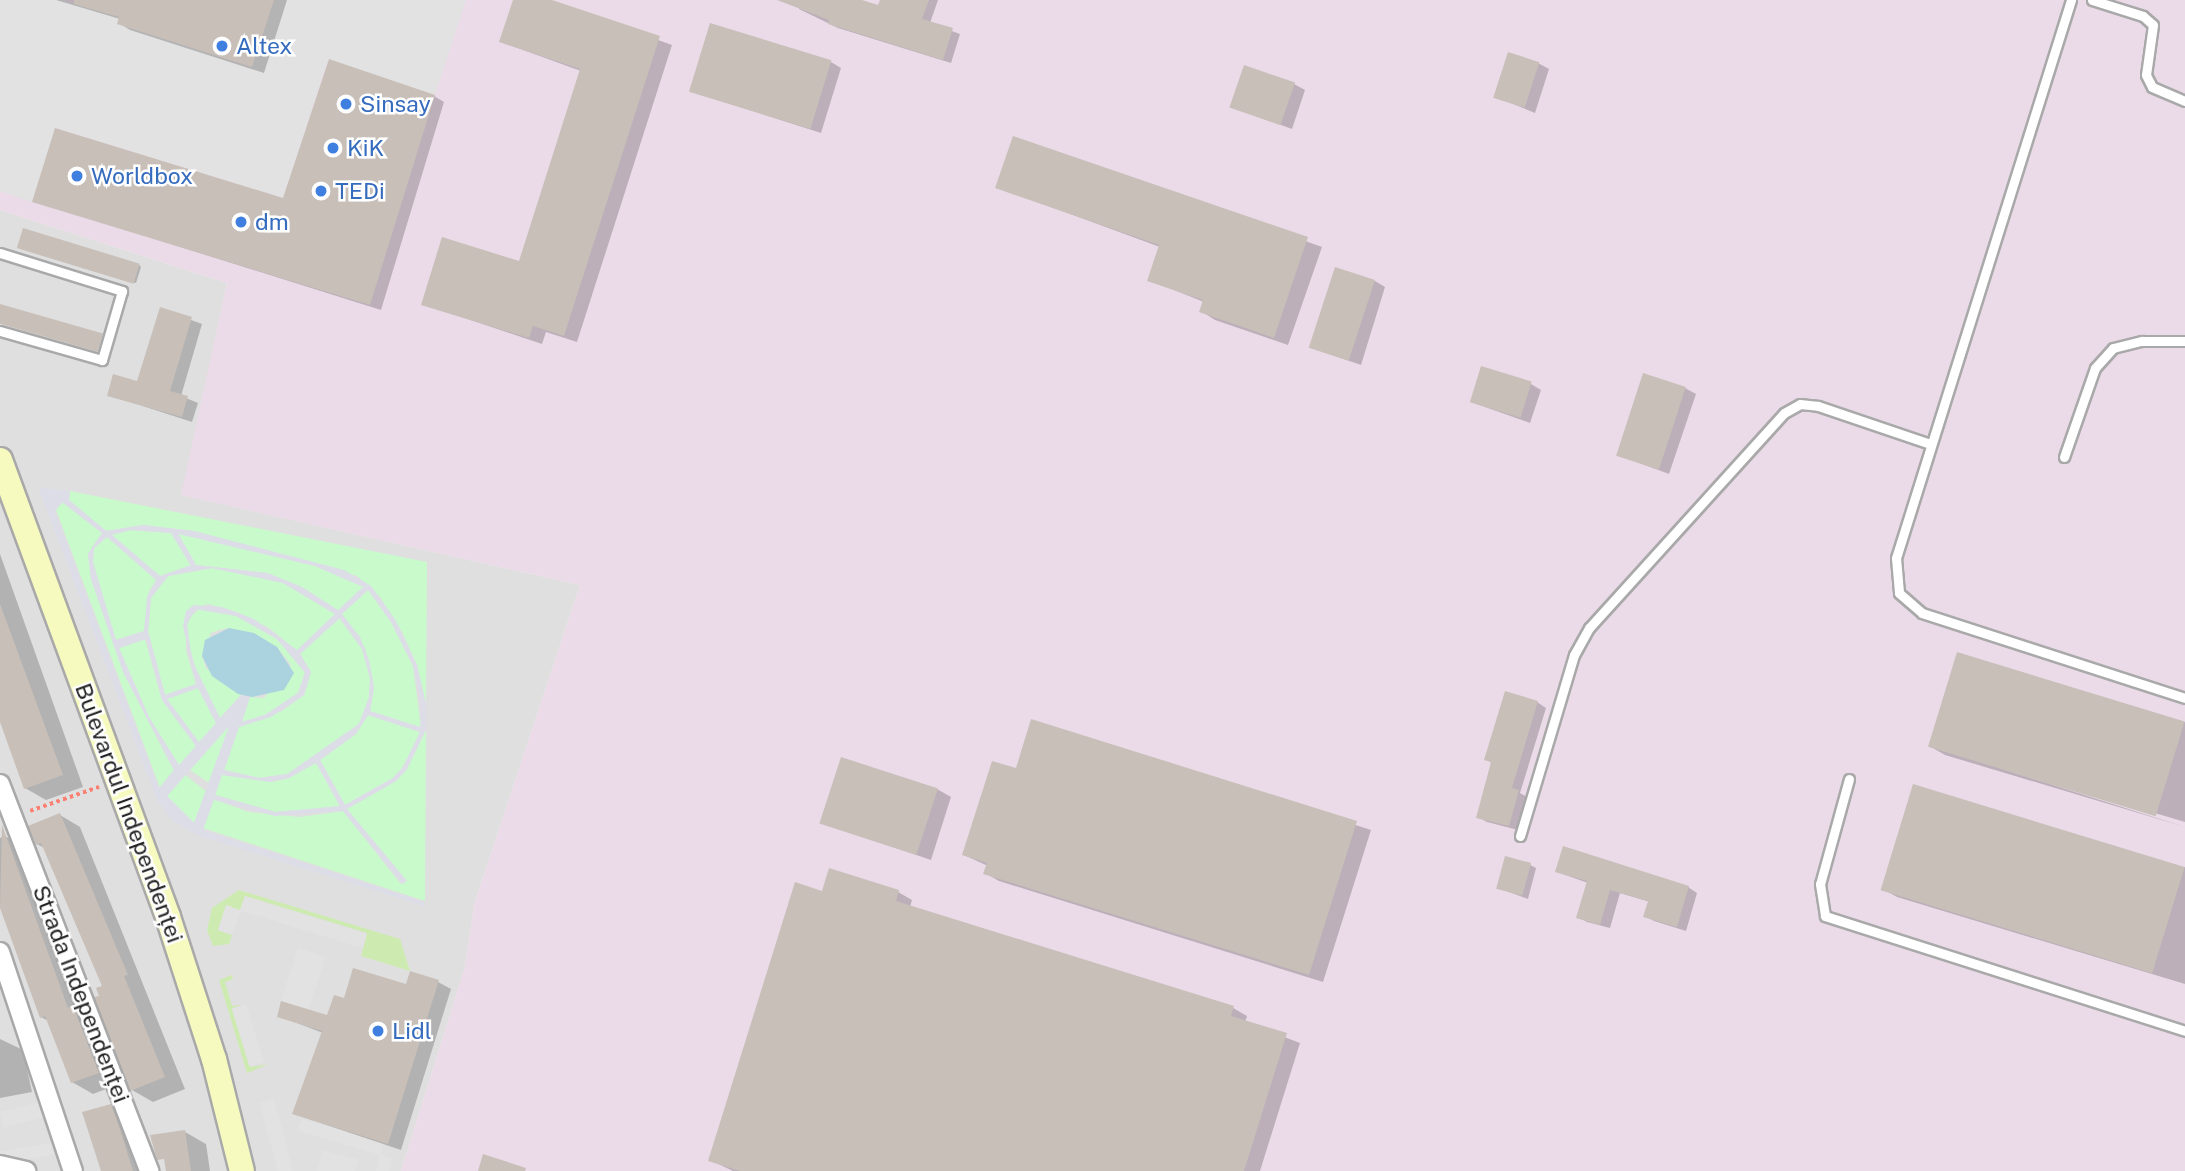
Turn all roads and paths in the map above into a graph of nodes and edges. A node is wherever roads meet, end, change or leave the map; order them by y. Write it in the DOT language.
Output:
graph roads {
  1 [pos="2071,0"];
  2 [pos="2092,0"];
  3 [pos="2185,101"];
  4 [pos="0,253"];
  5 [pos="0,331"];
  6 [pos="2185,341"];
  7 [pos="1930,444"];
  8 [pos="2064,457"];
  9 [pos="0,460"];
  10 [pos="2185,698"];
  11 [pos="1849,779"];
  12 [pos="117,781"];
  13 [pos="0,784"];
  14 [pos="7,819"];
  15 [pos="1520,836"];
  16 [pos="0,952"];
  17 [pos="2185,1031"];
  18 [pos="0,1165"];
  19 [pos="26,1171"];
  20 [pos="73,1171"];
  21 [pos="149,1171"];
  22 [pos="242,1171"];
  1 -- 7 [label="lane"];
  2 -- 3 [label="lane"];
  4 -- 5 [label="lane"];
  6 -- 8 [label="lane"];
  7 -- 10 [label="lane"];
  7 -- 15 [label="lane"];
  9 -- 12 [label="main road, Bulevardul Independenței"];
  11 -- 17 [label="lane"];
  12 -- 14 [label="path"];
  12 -- 22 [label="main road, Bulevardul Independenței"];
  13 -- 14 [label="street, Strada Independenței"];
  14 -- 21 [label="street, Strada Independenței"];
  16 -- 20 [label="street"];
  18 -- 19 [label="street"];
}
